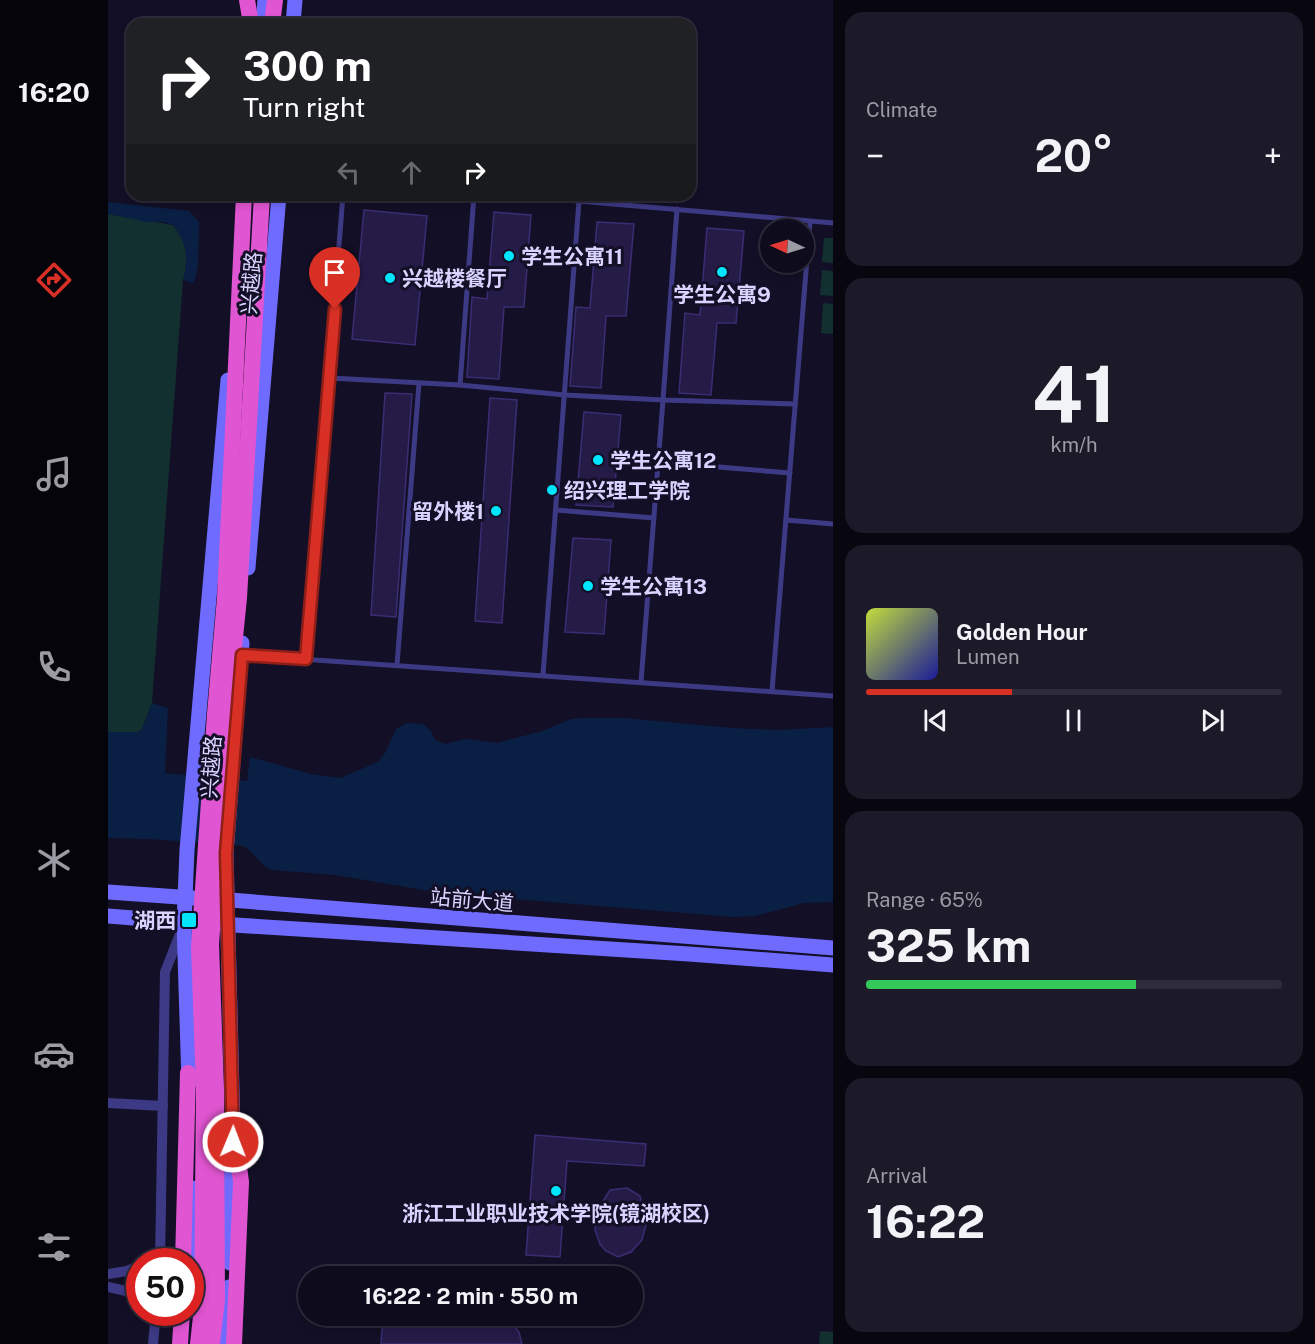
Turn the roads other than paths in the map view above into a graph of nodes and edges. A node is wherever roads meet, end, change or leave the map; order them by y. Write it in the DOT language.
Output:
graph roads {
  1 [pos="247,0"];
  2 [pos="255,0"];
  3 [pos="265,0"];
  4 [pos="276,0"];
  5 [pos="295,0"];
  6 [pos="250,18"];
  7 [pos="252,18"];
  8 [pos="268,18"];
  9 [pos="271,18"];
  10 [pos="294,18"];
  11 [pos="243,201"];
  12 [pos="244,201"];
  13 [pos="262,201"];
  14 [pos="279,201"];
  15 [pos="343,201"];
  16 [pos="474,201"];
  17 [pos="579,201"];
  18 [pos="677,209"];
  19 [pos="779,219"];
  20 [pos="814,222"];
  21 [pos="833,224"];
  22 [pos="806,273"];
  23 [pos="330,378"];
  24 [pos="419,383"];
  25 [pos="460,385"];
  26 [pos="565,395"];
  27 [pos="663,400"];
  28 [pos="795,404"];
  29 [pos="658,462"];
  30 [pos="790,473"];
  31 [pos="556,510"];
  32 [pos="654,518"];
  33 [pos="786,520"];
  34 [pos="833,524"];
  35 [pos="242,655"];
  36 [pos="306,659"];
  37 [pos="397,665"];
  38 [pos="543,675"];
  39 [pos="641,682"];
  40 [pos="772,691"];
  41 [pos="833,696"];
  42 [pos="108,892"];
  43 [pos="185,897"];
  44 [pos="226,900"];
  45 [pos="108,916"];
  46 [pos="184,923"];
  47 [pos="228,924"];
  48 [pos="833,948"];
  49 [pos="833,965"];
  50 [pos="188,1073"];
  51 [pos="108,1102"];
  52 [pos="163,1106"];
  53 [pos="233,1121"];
  54 [pos="160,1248"];
  55 [pos="183,1248"];
  56 [pos="192,1248"];
  57 [pos="126,1271"];
  58 [pos="108,1274"];
  59 [pos="108,1287"];
  60 [pos="126,1291"];
  61 [pos="155,1326"];
  62 [pos="181,1326"];
  63 [pos="189,1326"];
  64 [pos="153,1344"];
  65 [pos="180,1344"];
  66 [pos="187,1344"];
  67 [pos="198,1344"];
  68 [pos="212,1344"];
  69 [pos="224,1344"];
  70 [pos="234,1344"];
  1 -- 6 [label="highway"];
  2 -- 7 [label="highway"];
  3 -- 8 [label="main road"];
  4 -- 9 [label="highway"];
  5 -- 10 [label="main road"];
  11 -- 43 [label="main road, 兴越路"];
  12 -- 67 [label="highway, bridge"];
  13 -- 68 [label="highway, bridge"];
  14 -- 35 [label="main road, 兴越路"];
  15 -- 23 [label="lane"];
  16 -- 25 [label="lane"];
  17 -- 18 [label="lane"];
  17 -- 26 [label="lane"];
  18 -- 19 [label="lane"];
  18 -- 27 [label="lane"];
  20 -- 21 [label="lane"];
  22 -- 28 [label="lane"];
  23 -- 24 [label="lane"];
  23 -- 36 [label="lane"];
  24 -- 25 [label="lane"];
  24 -- 37 [label="lane"];
  25 -- 26 [label="lane"];
  26 -- 27 [label="lane"];
  26 -- 31 [label="lane"];
  27 -- 28 [label="lane"];
  27 -- 29 [label="lane"];
  28 -- 30 [label="lane"];
  29 -- 30 [label="lane"];
  29 -- 32 [label="lane"];
  30 -- 33 [label="lane"];
  31 -- 32 [label="lane"];
  31 -- 38 [label="lane"];
  32 -- 39 [label="lane"];
  33 -- 34 [label="lane"];
  33 -- 40 [label="lane"];
  35 -- 36 [label="lane"];
  35 -- 44 [label="main road, 兴越路"];
  36 -- 37 [label="lane"];
  37 -- 38 [label="lane"];
  38 -- 39 [label="lane"];
  39 -- 40 [label="lane"];
  40 -- 41 [label="lane"];
  42 -- 43 [label="main road, 站前大道"];
  43 -- 44 [label="main road, 站前大道"];
  43 -- 46 [label="main road, 兴越路"];
  44 -- 47 [label="main road, 兴越路"];
  44 -- 48 [label="main road, 站前大道"];
  45 -- 46 [label="main road, 站前大道"];
  46 -- 47 [label="main road, 站前大道"];
  46 -- 50 [label="main road, 兴越路"];
  46 -- 52 [label="street"];
  47 -- 49 [label="main road, 站前大道"];
  47 -- 53 [label="main road, 兴越路"];
  50 -- 55 [label="highway"];
  50 -- 56 [label="main road, 兴越路"];
  51 -- 52 [label="street"];
  52 -- 54 [label="street"];
  53 -- 69 [label="main road, 兴越路"];
  53 -- 70 [label="highway"];
  57 -- 58 [label="street"];
  59 -- 60 [label="street"];
  61 -- 64 [label="street"];
  62 -- 65 [label="highway"];
  63 -- 66 [label="main road"];
}
